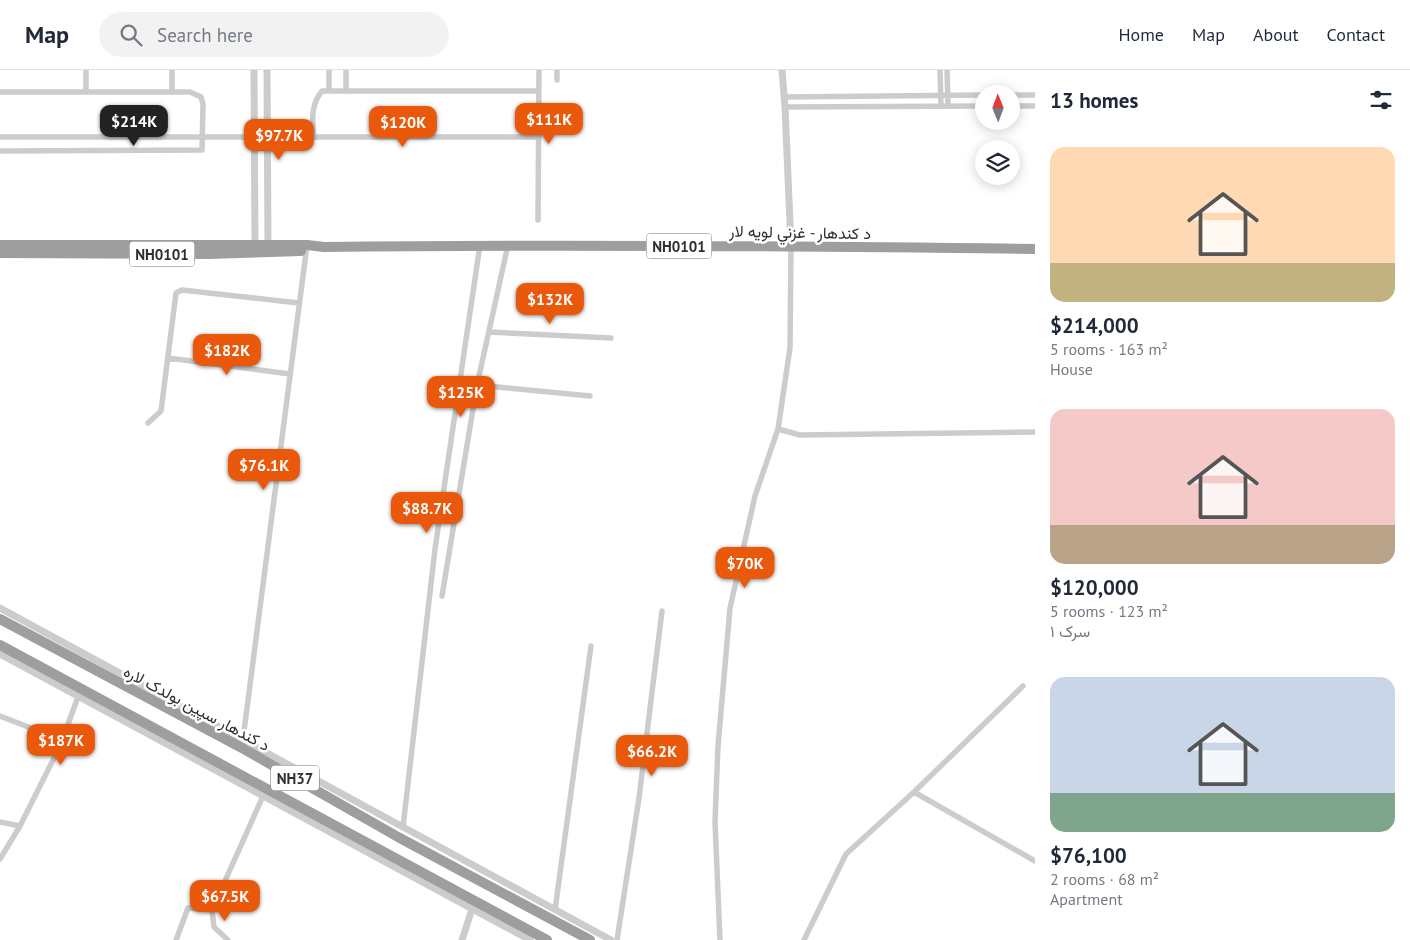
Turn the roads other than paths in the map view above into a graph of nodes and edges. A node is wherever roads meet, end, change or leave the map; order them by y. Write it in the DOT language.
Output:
graph roads {
  1 [pos="86,70"];
  2 [pos="172,70"];
  3 [pos="254,70"];
  4 [pos="267,70"];
  5 [pos="329,70"];
  6 [pos="346,70"];
  7 [pos="539,70"];
  8 [pos="557,70"];
  9 [pos="782,70"];
  10 [pos="940,70"];
  11 [pos="948,70"];
  12 [pos="557,80"];
  13 [pos="172,91"];
  14 [pos="329,91"];
  15 [pos="346,91"];
  16 [pos="539,91"];
  17 [pos="0,92"];
  18 [pos="86,92"];
  19 [pos="940,95"];
  20 [pos="948,95"];
  21 [pos="975,95"];
  22 [pos="1020,95"];
  23 [pos="1035,95"];
  24 [pos="784,97"];
  25 [pos="940,106"];
  26 [pos="948,106"];
  27 [pos="975,106"];
  28 [pos="1020,106"];
  29 [pos="1035,106"];
  30 [pos="785,107"];
  31 [pos="0,137"];
  32 [pos="202,137"];
  33 [pos="254,137"];
  34 [pos="267,138"];
  35 [pos="313,138"];
  36 [pos="539,138"];
  37 [pos="0,151"];
  38 [pos="538,220"];
  39 [pos="0,245"];
  40 [pos="480,245"];
  41 [pos="508,245"];
  42 [pos="791,246"];
  43 [pos="306,248"];
  44 [pos="255,249"];
  45 [pos="268,249"];
  46 [pos="1035,249"];
  47 [pos="0,253"];
  48 [pos="299,303"];
  49 [pos="489,332"];
  50 [pos="610,338"];
  51 [pos="168,358"];
  52 [pos="290,374"];
  53 [pos="477,385"];
  54 [pos="590,396"];
  55 [pos="148,423"];
  56 [pos="778,429"];
  57 [pos="1035,432"];
  58 [pos="442,596"];
  59 [pos="0,608"];
  60 [pos="662,611"];
  61 [pos="0,619"];
  62 [pos="0,645"];
  63 [pos="591,646"];
  64 [pos="0,654"];
  65 [pos="1023,686"];
  66 [pos="78,697"];
  67 [pos="0,716"];
  68 [pos="62,740"];
  69 [pos="243,740"];
  70 [pos="914,792"];
  71 [pos="263,796"];
  72 [pos="0,822"];
  73 [pos="20,826"];
  74 [pos="403,827"];
  75 [pos="0,859"];
  76 [pos="1035,861"];
  77 [pos="472,909"];
  78 [pos="212,910"];
  79 [pos="555,910"];
  80 [pos="176,940"];
  81 [pos="228,940"];
  82 [pos="462,940"];
  83 [pos="530,940"];
  84 [pos="546,940"];
  85 [pos="590,940"];
  86 [pos="611,940"];
  87 [pos="617,940"];
  88 [pos="720,940"];
  89 [pos="804,940"];
  1 -- 18 [label="street"];
  2 -- 13 [label="street"];
  3 -- 33 [label="street"];
  4 -- 34 [label="street"];
  5 -- 14 [label="street"];
  6 -- 15 [label="street"];
  7 -- 16 [label="street"];
  8 -- 12 [label="street"];
  9 -- 24 [label="street"];
  10 -- 19 [label="street"];
  11 -- 20 [label="street"];
  13 -- 18 [label="street"];
  13 -- 32 [label="street"];
  14 -- 15 [label="street"];
  14 -- 35 [label="street"];
  15 -- 16 [label="street"];
  16 -- 36 [label="street"];
  17 -- 18 [label="street"];
  19 -- 20 [label="street"];
  19 -- 24 [label="street"];
  19 -- 25 [label="street"];
  20 -- 21 [label="street"];
  20 -- 26 [label="street"];
  22 -- 23 [label="street"];
  24 -- 30 [label="street"];
  25 -- 26 [label="street"];
  25 -- 30 [label="street"];
  26 -- 27 [label="street"];
  28 -- 29 [label="street"];
  30 -- 42 [label="street"];
  31 -- 32 [label="street"];
  32 -- 33 [label="street"];
  32 -- 37 [label="street"];
  33 -- 34 [label="street"];
  33 -- 44 [label="street"];
  34 -- 35 [label="street"];
  34 -- 45 [label="street"];
  35 -- 36 [label="street"];
  36 -- 38 [label="street"];
  39 -- 44 [label="highway, د کندهار - غزني لويه لار / NH0101"];
  40 -- 41 [label="highway, د کندهار - غزني لويه لار / NH0101"];
  40 -- 43 [label="highway, د کندهار - غزني لويه لار / NH0101"];
  40 -- 74 [label="street"];
  41 -- 42 [label="highway, د کندهار - غزني لويه لار / NH0101"];
  41 -- 49 [label="street"];
  42 -- 46 [label="highway, د کندهار - غزني لويه لار / NH0101"];
  42 -- 56 [label="street"];
  43 -- 45 [label="highway, د کندهار - غزني لويه لار / NH0101"];
  43 -- 48 [label="street"];
  44 -- 45 [label="highway, د کندهار - غزني لويه لار / NH0101"];
  44 -- 47 [label="highway, د کندهار - غزني لويه لار / NH0101"];
  48 -- 51 [label="street"];
  48 -- 52 [label="street"];
  49 -- 50 [label="street"];
  49 -- 53 [label="street"];
  51 -- 52 [label="street"];
  51 -- 55 [label="street"];
  52 -- 69 [label="street"];
  53 -- 54 [label="street"];
  53 -- 58 [label="street"];
  56 -- 57 [label="street"];
  56 -- 88 [label="street"];
  59 -- 69 [label="street"];
  60 -- 87 [label="street"];
  61 -- 85 [label="highway, د کندهار سپین بولدک لاره / NH37"];
  62 -- 84 [label="highway, NH37"];
  63 -- 79 [label="street"];
  64 -- 66 [label="street"];
  65 -- 70 [label="street"];
  66 -- 68 [label="street"];
  66 -- 71 [label="street"];
  67 -- 68 [label="street"];
  68 -- 73 [label="street"];
  69 -- 74 [label="street"];
  70 -- 76 [label="street"];
  70 -- 89 [label="street"];
  71 -- 77 [label="street"];
  71 -- 78 [label="street"];
  72 -- 73 [label="street"];
  73 -- 75 [label="street"];
  74 -- 79 [label="street"];
  77 -- 82 [label="street"];
  77 -- 83 [label="street"];
  78 -- 80 [label="street"];
  78 -- 81 [label="street"];
  79 -- 86 [label="street"];
}
